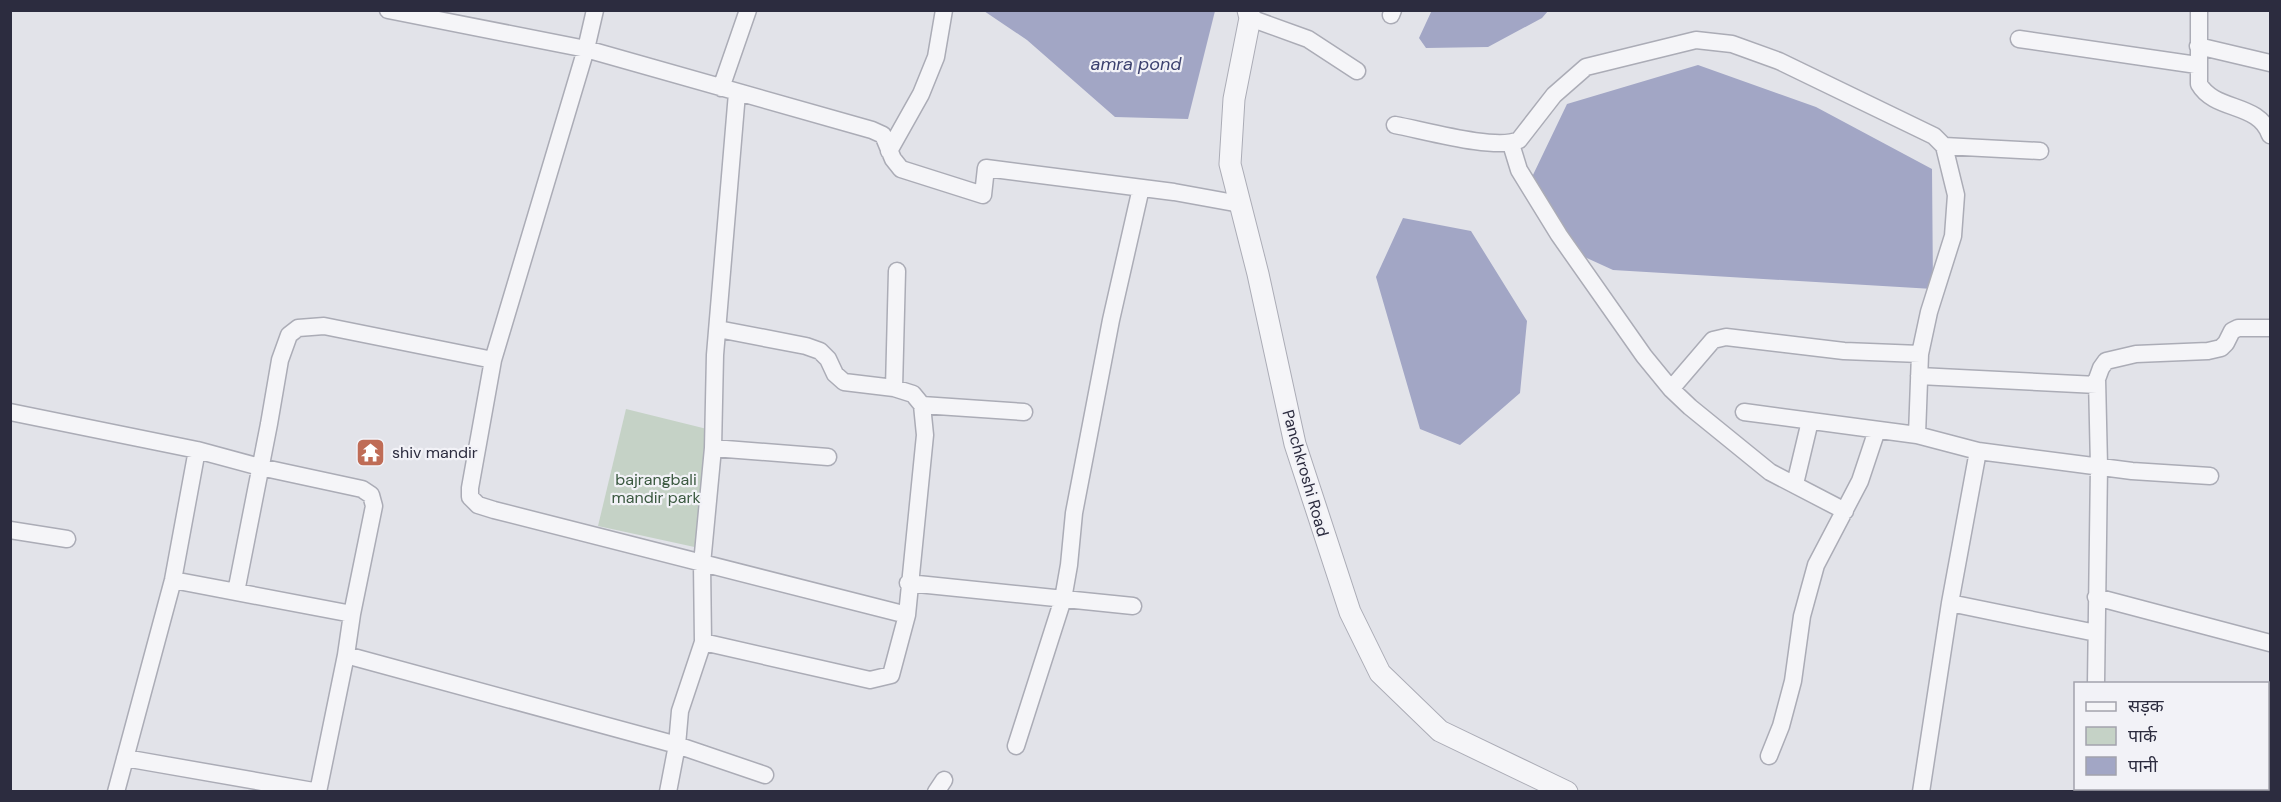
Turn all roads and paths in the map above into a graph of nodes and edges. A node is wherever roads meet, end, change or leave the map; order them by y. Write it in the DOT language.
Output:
graph roads {
  1 [pos="388,10"];
  2 [pos="595,10"];
  3 [pos="748,10"];
  4 [pos="944,10"];
  5 [pos="2199,10"];
  6 [pos="1249,14"];
  7 [pos="2019,39"];
  8 [pos="2198,46"];
  9 [pos="586,49"];
  10 [pos="2271,63"];
  11 [pos="2197,65"];
  12 [pos="1357,71"];
  13 [pos="729,91"];
  14 [pos="1395,125"];
  15 [pos="2271,135"];
  16 [pos="1511,144"];
  17 [pos="1944,146"];
  18 [pos="889,150"];
  19 [pos="2040,151"];
  20 [pos="1141,188"];
  21 [pos="1240,204"];
  22 [pos="897,271"];
  23 [pos="2271,328"];
  24 [pos="718,329"];
  25 [pos="1920,354"];
  26 [pos="493,360"];
  27 [pos="1919,376"];
  28 [pos="2097,385"];
  29 [pos="894,388"];
  30 [pos="1671,389"];
  31 [pos="922,405"];
  32 [pos="10,412"];
  33 [pos="1024,412"];
  34 [pos="1744,412"];
  35 [pos="1810,421"];
  36 [pos="1877,429"];
  37 [pos="1917,435"];
  38 [pos="713,448"];
  39 [pos="197,450"];
  40 [pos="1978,451"];
  41 [pos="828,457"];
  42 [pos="2099,466"];
  43 [pos="260,467"];
  44 [pos="2210,476"];
  45 [pos="1795,484"];
  46 [pos="1845,511"];
  47 [pos="10,530"];
  48 [pos="67,539"];
  49 [pos="702,564"];
  50 [pos="173,580"];
  51 [pos="908,583"];
  52 [pos="236,592"];
  53 [pos="2096,597"];
  54 [pos="1063,599"];
  55 [pos="1950,603"];
  56 [pos="1133,606"];
  57 [pos="352,614"];
  58 [pos="907,615"];
  59 [pos="2096,633"];
  60 [pos="703,642"];
  61 [pos="2271,643"];
  62 [pos="346,655"];
  63 [pos="2096,682"];
  64 [pos="677,744"];
  65 [pos="1016,746"];
  66 [pos="1769,756"];
  67 [pos="125,758"];
  68 [pos="765,775"];
  69 [pos="318,791"];
  70 [pos="116,792"];
  71 [pos="668,792"];
  72 [pos="1567,792"];
  73 [pos="1921,792"];
  1 -- 9 [label="street"];
  2 -- 9 [label="street"];
  3 -- 13 [label="street"];
  4 -- 18 [label="street"];
  5 -- 8 [label="street"];
  6 -- 12 [label="street"];
  6 -- 21 [label="street, Panchkroshi Road"];
  7 -- 11 [label="street"];
  8 -- 10 [label="street"];
  8 -- 11 [label="street"];
  9 -- 13 [label="street"];
  9 -- 26 [label="street"];
  11 -- 15 [label="street"];
  13 -- 18 [label="street"];
  13 -- 24 [label="street"];
  14 -- 16 [label="street"];
  16 -- 17 [label="street"];
  16 -- 30 [label="street"];
  17 -- 19 [label="street"];
  17 -- 25 [label="street"];
  18 -- 20 [label="street"];
  20 -- 21 [label="street"];
  20 -- 54 [label="street"];
  21 -- 72 [label="street, Panchkroshi Road"];
  22 -- 29 [label="street"];
  23 -- 28 [label="street"];
  24 -- 29 [label="street"];
  24 -- 38 [label="street"];
  25 -- 27 [label="street"];
  25 -- 30 [label="street"];
  26 -- 43 [label="street"];
  26 -- 49 [label="street"];
  27 -- 28 [label="street"];
  27 -- 37 [label="street"];
  28 -- 42 [label="street"];
  29 -- 31 [label="street"];
  30 -- 45 [label="street"];
  31 -- 33 [label="street"];
  31 -- 51 [label="street"];
  32 -- 39 [label="street"];
  34 -- 35 [label="street"];
  35 -- 36 [label="street"];
  35 -- 45 [label="street"];
  36 -- 37 [label="street"];
  36 -- 46 [label="street"];
  37 -- 40 [label="street"];
  38 -- 41 [label="street"];
  38 -- 49 [label="street"];
  39 -- 43 [label="street"];
  39 -- 50 [label="street"];
  40 -- 42 [label="street"];
  40 -- 55 [label="street"];
  42 -- 44 [label="street"];
  42 -- 53 [label="street"];
  43 -- 52 [label="street"];
  43 -- 57 [label="street"];
  45 -- 46 [label="street"];
  46 -- 66 [label="street"];
  47 -- 48 [label="street"];
  49 -- 58 [label="street"];
  49 -- 60 [label="street"];
  50 -- 52 [label="street"];
  50 -- 67 [label="street"];
  51 -- 54 [label="street"];
  51 -- 58 [label="street"];
  52 -- 57 [label="street"];
  53 -- 59 [label="street"];
  53 -- 61 [label="street"];
  54 -- 56 [label="street"];
  54 -- 65 [label="street"];
  55 -- 59 [label="street"];
  55 -- 73 [label="street"];
  57 -- 62 [label="street"];
  58 -- 60 [label="street"];
  59 -- 63 [label="street"];
  60 -- 64 [label="street"];
  62 -- 64 [label="street"];
  62 -- 69 [label="street"];
  64 -- 68 [label="street"];
  64 -- 71 [label="street"];
  67 -- 69 [label="street"];
  67 -- 70 [label="street"];
}
